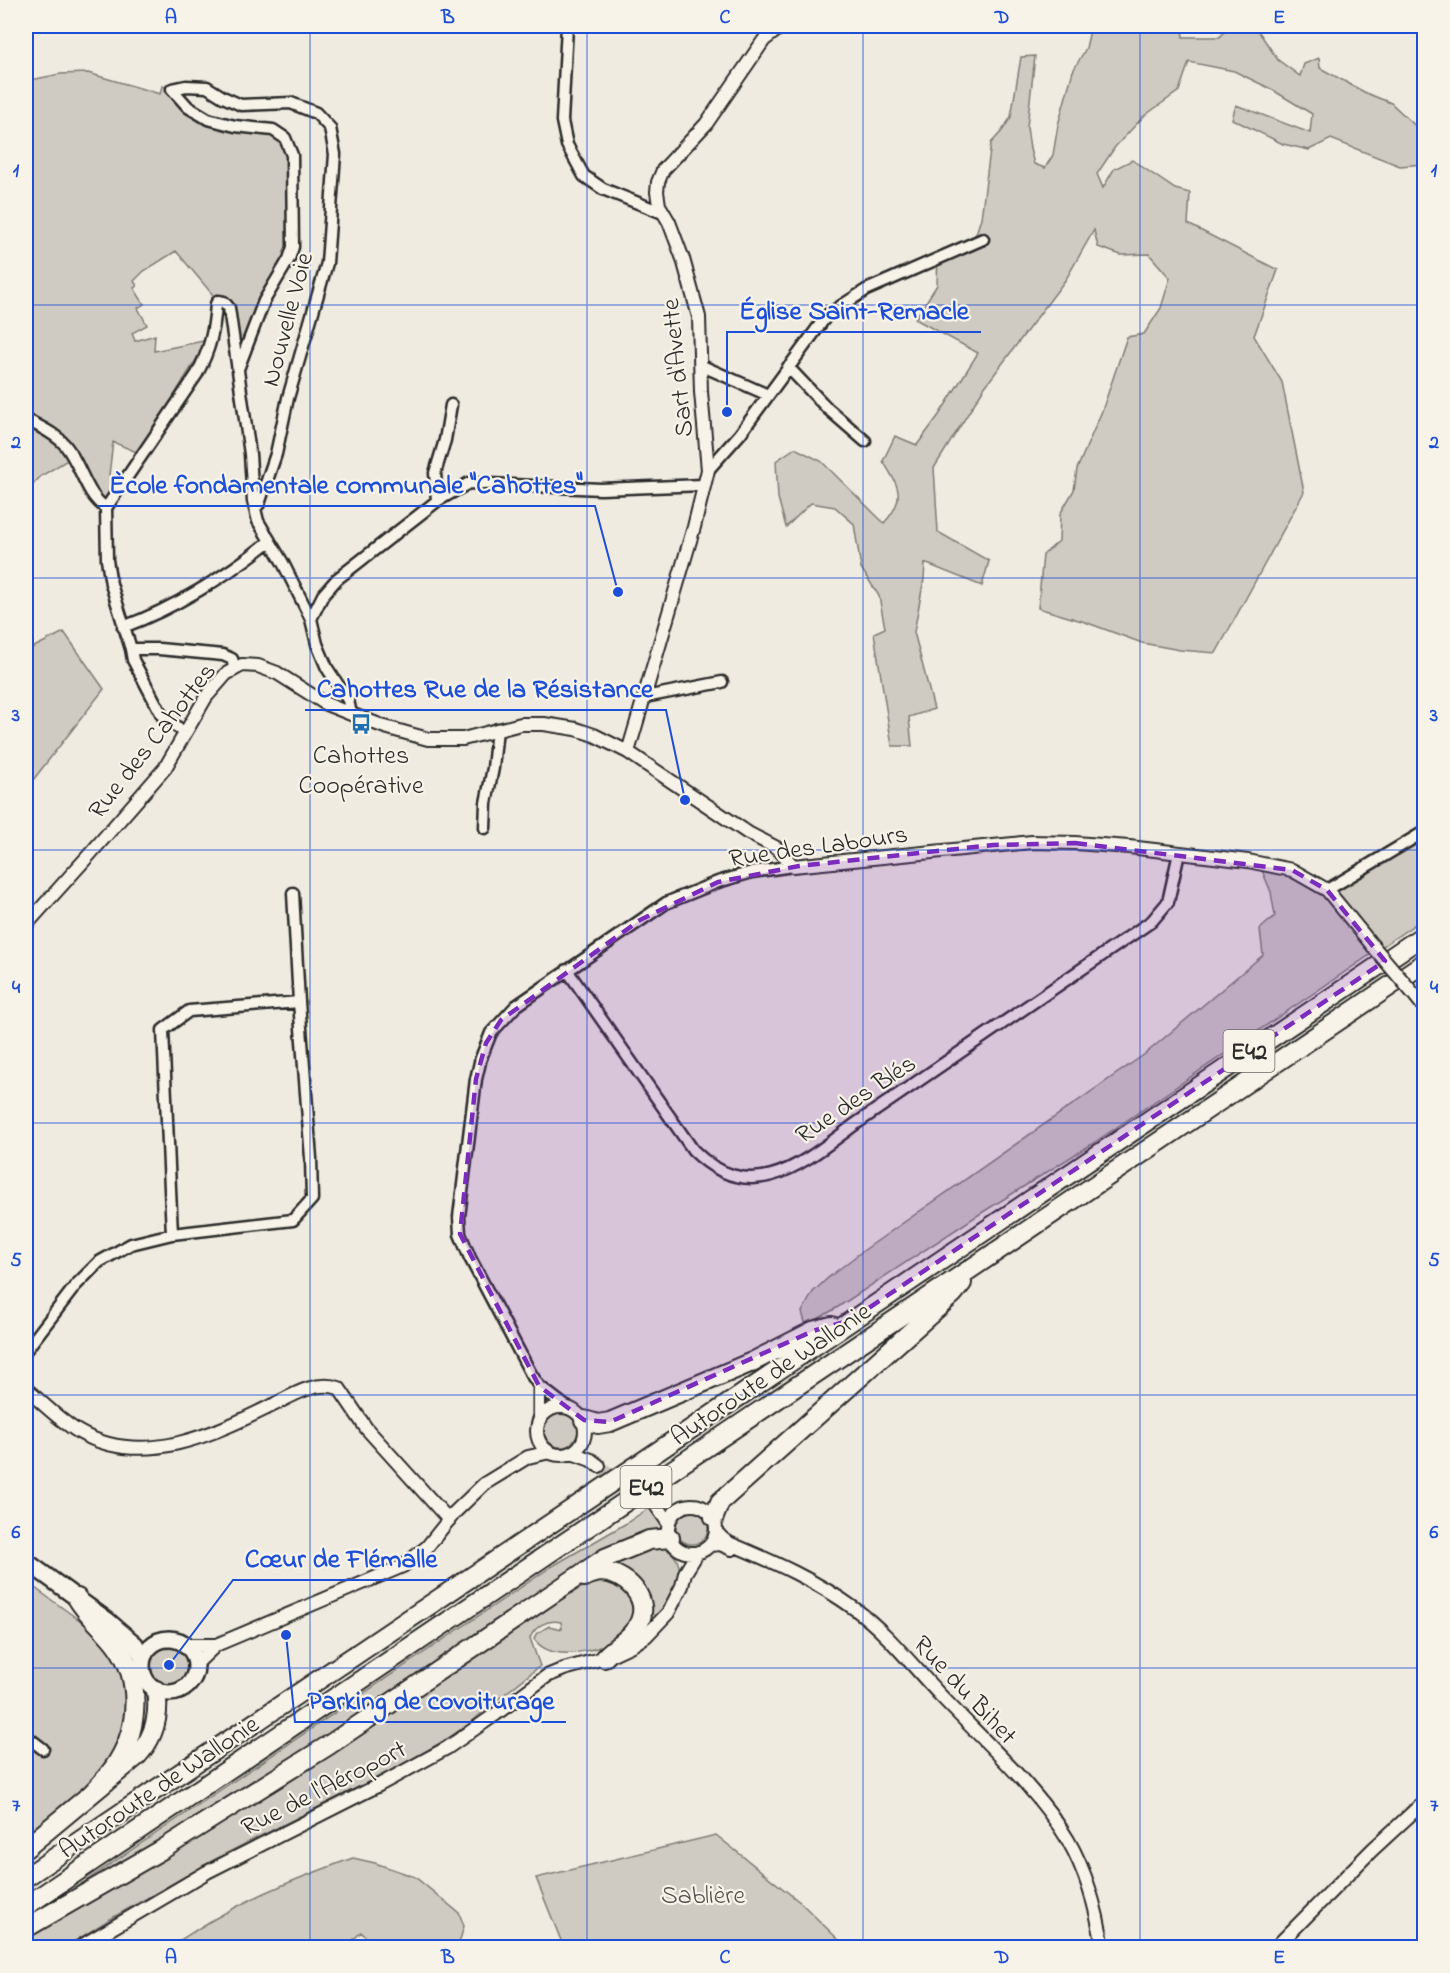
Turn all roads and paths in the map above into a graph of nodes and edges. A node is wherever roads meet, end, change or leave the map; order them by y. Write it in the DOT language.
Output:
graph roads {
  1 [pos="567,26"];
  2 [pos="782,26"];
  3 [pos="663,213"];
  4 [pos="982,239"];
  5 [pos="700,365"];
  6 [pos="788,368"];
  7 [pos="238,369"];
  8 [pos="768,395"];
  9 [pos="451,405"];
  10 [pos="26,419"];
  11 [pos="864,441"];
  12 [pos="708,470"];
  13 [pos="703,485"];
  14 [pos="437,501"];
  15 [pos="106,508"];
  16 [pos="255,508"];
  17 [pos="270,541"];
  18 [pos="311,619"];
  19 [pos="123,627"];
  20 [pos="130,650"];
  21 [pos="235,669"];
  22 [pos="722,682"];
  23 [pos="645,697"];
  24 [pos="351,714"];
  25 [pos="496,729"];
  26 [pos="184,732"];
  27 [pos="628,752"];
  28 [pos="487,827"];
  29 [pos="1425,832"];
  30 [pos="1179,853"];
  31 [pos="794,867"];
  32 [pos="1327,890"];
  33 [pos="294,893"];
  34 [pos="26,925"];
  35 [pos="1425,935"];
  36 [pos="1425,963"];
  37 [pos="567,970"];
  38 [pos="299,1002"];
  39 [pos="1425,1007"];
  40 [pos="172,1234"];
  41 [pos="976,1264"];
  42 [pos="851,1320"];
  43 [pos="26,1350"];
  44 [pos="539,1386"];
  45 [pos="26,1389"];
  46 [pos="566,1406"];
  47 [pos="539,1419"];
  48 [pos="584,1420"];
  49 [pos="537,1434"];
  50 [pos="583,1443"];
  51 [pos="550,1452"];
  52 [pos="572,1453"];
  53 [pos="528,1457"];
  54 [pos="677,1510"];
  55 [pos="449,1520"];
  56 [pos="715,1525"];
  57 [pos="672,1536"];
  58 [pos="710,1545"];
  59 [pos="698,1552"];
  60 [pos="26,1561"];
  61 [pos="685,1573"];
  62 [pos="568,1582"];
  63 [pos="77,1599"];
  64 [pos="107,1620"];
  65 [pos="160,1640"];
  66 [pos="186,1645"];
  67 [pos="216,1645"];
  68 [pos="143,1657"];
  69 [pos="604,1658"];
  70 [pos="196,1664"];
  71 [pos="156,1690"];
  72 [pos="26,1736"];
  73 [pos="43,1749"];
  74 [pos="92,1793"];
  75 [pos="1424,1803"];
  76 [pos="26,1848"];
  77 [pos="26,1877"];
  78 [pos="26,1906"];
  79 [pos="26,1928"];
  80 [pos="78,1947"];
  81 [pos="1095,1947"];
  82 [pos="1103,1947"];
  83 [pos="1275,1947"];
  1 -- 3 [label="street"];
  2 -- 3 [label="street, Sart d'Avette"];
  3 -- 5 [label="street, Sart d'Avette"];
  4 -- 6 [label="street"];
  5 -- 8 [label="street"];
  5 -- 12 [label="street, Sart d'Avette"];
  6 -- 8 [label="street"];
  6 -- 11 [label="street"];
  7 -- 15 [label="street"];
  7 -- 16 [label="street"];
  7 -- 16 [label="street, Nouvelle Voie"];
  8 -- 12 [label="street"];
  9 -- 14 [label="street"];
  10 -- 15 [label="street"];
  12 -- 13 [label="street"];
  13 -- 14 [label="street"];
  13 -- 23 [label="street"];
  14 -- 18 [label="street"];
  15 -- 19 [label="street"];
  16 -- 17 [label="street"];
  17 -- 18 [label="street"];
  17 -- 19 [label="street"];
  18 -- 24 [label="street"];
  19 -- 20 [label="street"];
  20 -- 21 [label="street"];
  20 -- 26 [label="street"];
  21 -- 24 [label="street, Rue des Cahottes"];
  21 -- 26 [label="street, Rue des Cahottes"];
  22 -- 23 [label="street"];
  23 -- 27 [label="street"];
  24 -- 25 [label="street, Rue des Cahottes"];
  25 -- 27 [label="street, Rue des Cahottes"];
  25 -- 28 [label="street"];
  26 -- 34 [label="street, Rue des Cahottes"];
  27 -- 31 [label="street, Rue des Cahottes"];
  29 -- 32 [label="street"];
  30 -- 31 [label="street, Rue des Labours"];
  30 -- 32 [label="street, Rue des Labours"];
  30 -- 37 [label="street, Rue des Blés"];
  31 -- 37 [label="street, Rue des Labours"];
  32 -- 39 [label="street, Rue des Labours, bridge"];
  33 -- 38 [label="street"];
  35 -- 42 [label="highway, Autoroute de Wallonie / E42"];
  36 -- 41 [label="highway, Autoroute de Wallonie / E42"];
  37 -- 44 [label="street, Rue des Labours"];
  38 -- 40 [label="street"];
  38 -- 40 [label="street"];
  40 -- 43 [label="street"];
  41 -- 56 [label="highway"];
  41 -- 78 [label="highway, Autoroute de Wallonie / E42"];
  42 -- 48 [label="highway"];
  42 -- 77 [label="highway, Autoroute de Wallonie / E42"];
  44 -- 46 [label="street, Rue des Labours"];
  44 -- 47 [label="street, Rue des Labours"];
  45 -- 55 [label="street"];
  46 -- 47 [label="street"];
  46 -- 48 [label="street"];
  47 -- 49 [label="street"];
  48 -- 50 [label="street"];
  49 -- 51 [label="street"];
  49 -- 53 [label="street"];
  50 -- 52 [label="street"];
  50 -- 52 [label="street"];
  51 -- 52 [label="street"];
  51 -- 53 [label="street"];
  53 -- 55 [label="street"];
  54 -- 56 [label="street, Rue du Bihet"];
  54 -- 57 [label="street"];
  54 -- 57 [label="street, Rue du Bihet"];
  55 -- 67 [label="street"];
  56 -- 58 [label="street"];
  56 -- 82 [label="street, Rue du Bihet"];
  57 -- 59 [label="street"];
  57 -- 61 [label="street"];
  57 -- 62 [label="highway"];
  58 -- 59 [label="street"];
  58 -- 81 [label="street, Rue du Bihet"];
  59 -- 61 [label="street, Rue de l'Aéroport"];
  60 -- 63 [label="main road"];
  61 -- 69 [label="street, Rue de l'Aéroport"];
  62 -- 69 [label="highway"];
  62 -- 79 [label="highway"];
  63 -- 64 [label="main road"];
  63 -- 74 [label="highway"];
  64 -- 65 [label="main road"];
  64 -- 68 [label="main road"];
  65 -- 66 [label="main road"];
  65 -- 68 [label="main road"];
  66 -- 67 [label="street"];
  66 -- 70 [label="main road"];
  67 -- 70 [label="street"];
  68 -- 71 [label="main road"];
  69 -- 80 [label="street, Rue de l'Aéroport"];
  70 -- 71 [label="main road"];
  71 -- 74 [label="highway"];
  72 -- 73 [label="street"];
  74 -- 76 [label="highway"];
  75 -- 83 [label="street"];
}
